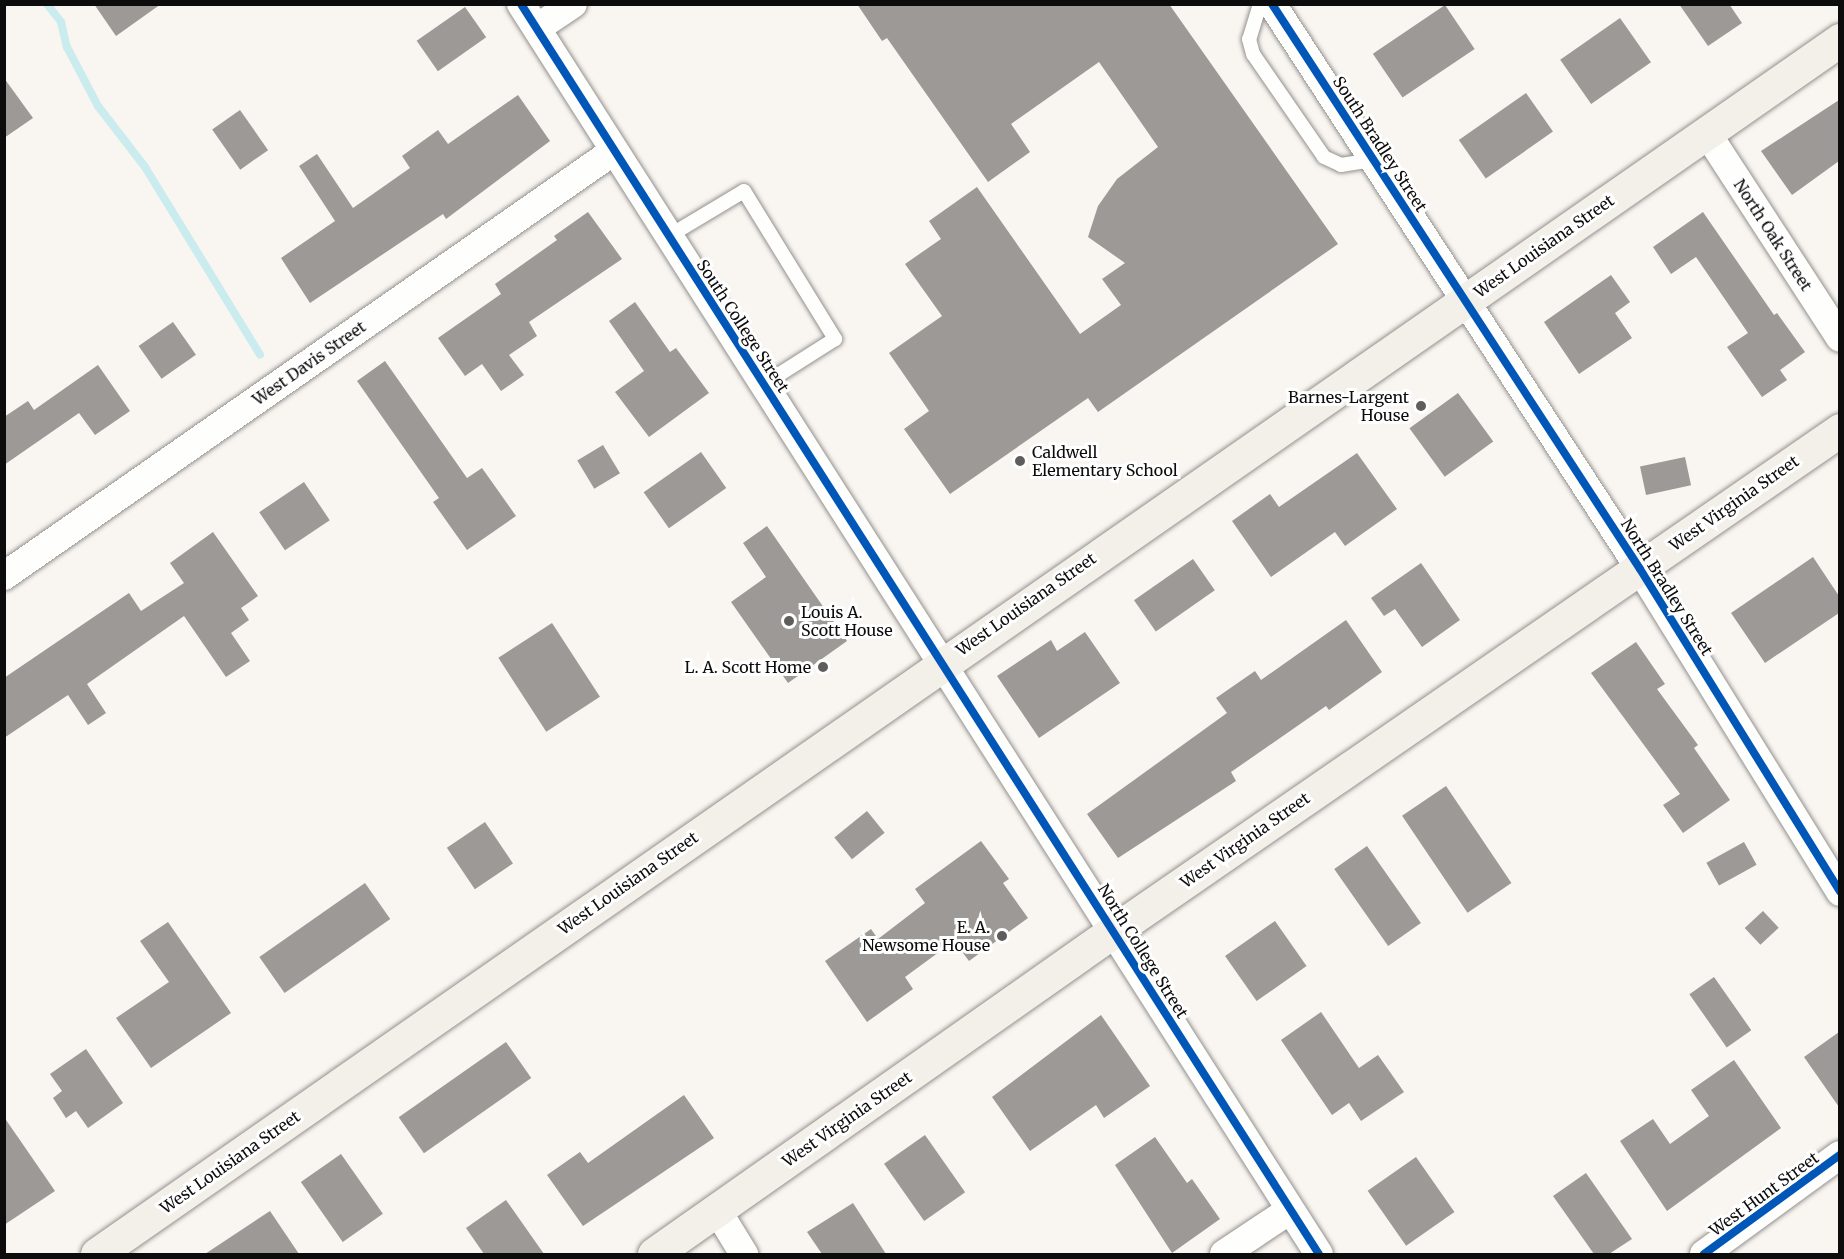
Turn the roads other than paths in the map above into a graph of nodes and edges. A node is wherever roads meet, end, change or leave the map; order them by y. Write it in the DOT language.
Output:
graph roads {
  1 [pos="521,4"];
  2 [pos="573,4"];
  3 [pos="1260,4"];
  4 [pos="1272,4"];
  5 [pos="537,28"];
  6 [pos="1839,40"];
  7 [pos="1707,133"];
  8 [pos="614,151"];
  9 [pos="1374,160"];
  10 [pos="669,236"];
  11 [pos="1467,299"];
  12 [pos="1839,338"];
  13 [pos="764,384"];
  14 [pos="1839,430"];
  15 [pos="1640,569"];
  16 [pos="4,576"];
  17 [pos="943,662"];
  18 [pos="1839,892"];
  19 [pos="1114,930"];
  20 [pos="1839,1155"];
  21 [pos="717,1210"];
  22 [pos="1290,1210"];
  23 [pos="97,1254"];
  24 [pos="654,1254"];
  25 [pos="744,1254"];
  26 [pos="1224,1254"];
  27 [pos="1319,1254"];
  28 [pos="1704,1254"];
  1 -- 5 [label="street, South College Street"];
  2 -- 5 [label="street"];
  3 -- 9 [label="lane"];
  4 -- 9 [label="street, South Bradley Street"];
  5 -- 8 [label="street, South College Street"];
  6 -- 7 [label="main road, West Louisiana Street"];
  7 -- 11 [label="main road, West Louisiana Street"];
  7 -- 12 [label="street, North Oak Street"];
  8 -- 10 [label="street, South College Street"];
  8 -- 16 [label="street, West Davis Street"];
  9 -- 11 [label="street, South Bradley Street"];
  10 -- 13 [label="street, South College Street"];
  10 -- 13 [label="lane"];
  11 -- 15 [label="street, North Bradley Street"];
  11 -- 17 [label="main road, West Louisiana Street"];
  13 -- 17 [label="street, South College Street"];
  14 -- 15 [label="main road, West Virginia Street"];
  15 -- 18 [label="street, North Bradley Street"];
  15 -- 19 [label="main road, West Virginia Street"];
  17 -- 19 [label="street, North College Street"];
  17 -- 23 [label="main road, West Louisiana Street"];
  19 -- 21 [label="main road, West Virginia Street"];
  19 -- 22 [label="street, North College Street"];
  20 -- 28 [label="street, West Hunt Street"];
  21 -- 24 [label="main road, West Virginia Street"];
  21 -- 25 [label="street"];
  22 -- 26 [label="street"];
  22 -- 27 [label="street, North College Street"];
}
